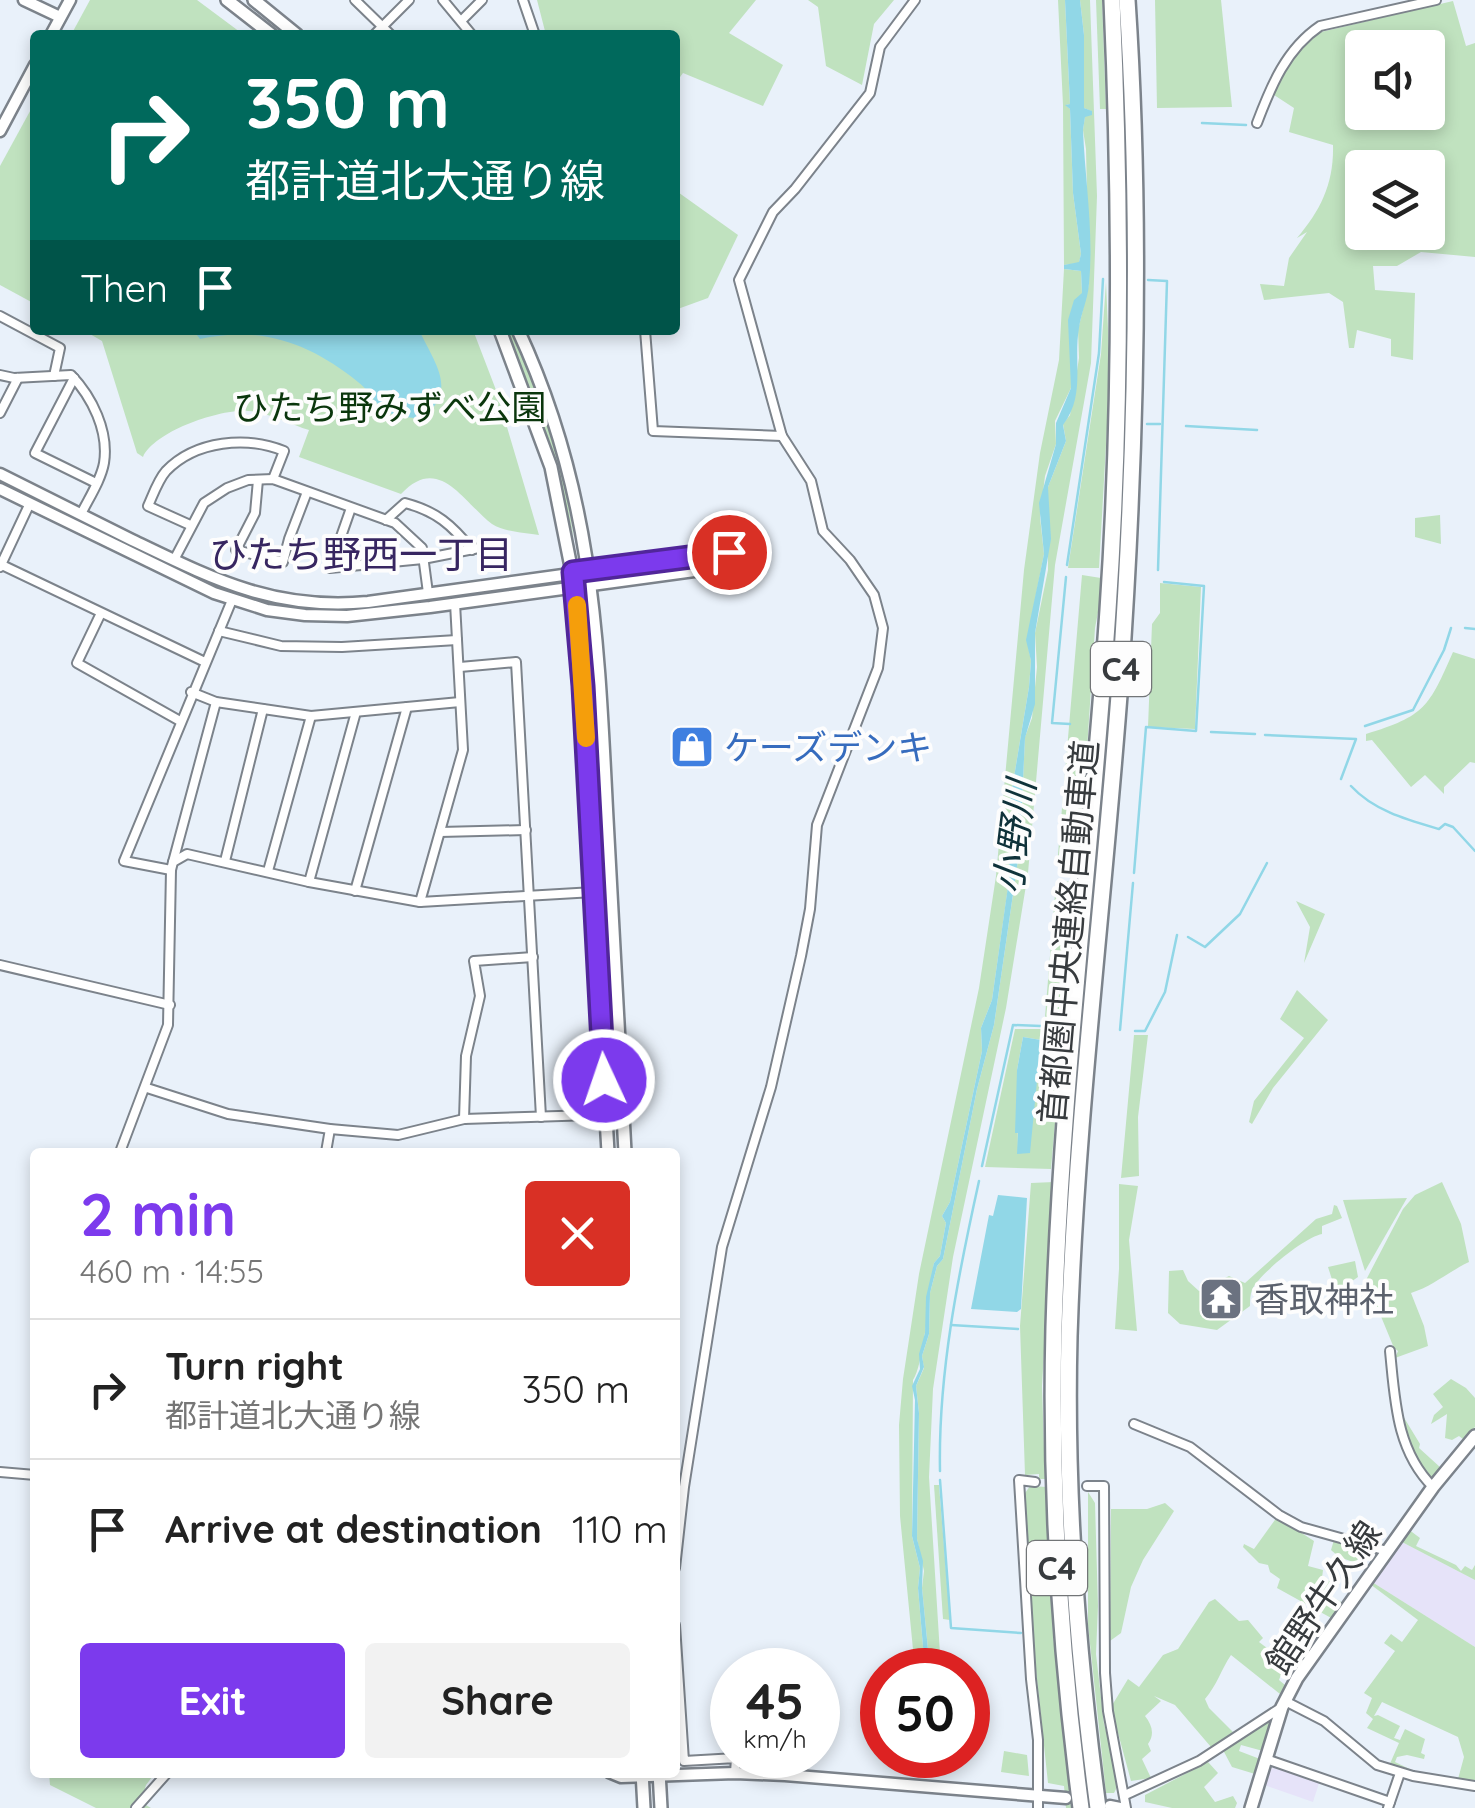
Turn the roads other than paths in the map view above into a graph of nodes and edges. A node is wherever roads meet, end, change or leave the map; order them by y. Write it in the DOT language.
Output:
graph roads {
  1 [pos="24,0"];
  2 [pos="70,0"];
  3 [pos="227,0"];
  4 [pos="254,0"];
  5 [pos="355,0"];
  6 [pos="409,0"];
  7 [pos="443,0"];
  8 [pos="482,0"];
  9 [pos="523,0"];
  10 [pos="915,0"];
  11 [pos="1112,0"];
  12 [pos="1128,0"];
  13 [pos="1436,0"];
  14 [pos="60,17"];
  15 [pos="462,20"];
  16 [pos="383,26"];
  17 [pos="54,30"];
  18 [pos="266,30"];
  19 [pos="290,30"];
  20 [pos="379,30"];
  21 [pos="387,30"];
  22 [pos="469,30"];
  23 [pos="533,30"];
  24 [pos="30,74"];
  25 [pos="1257,123"];
  26 [pos="0,131"];
  27 [pos="0,316"];
  28 [pos="30,332"];
  29 [pos="36,335"];
  30 [pos="502,335"];
  31 [pos="520,335"];
  32 [pos="646,335"];
  33 [pos="0,375"];
  34 [pos="54,376"];
  35 [pos="18,378"];
  36 [pos="74,378"];
  37 [pos="0,414"];
  38 [pos="782,436"];
  39 [pos="0,474"];
  40 [pos="258,480"];
  41 [pos="273,480"];
  42 [pos="96,483"];
  43 [pos="0,489"];
  44 [pos="308,492"];
  45 [pos="30,504"];
  46 [pos="351,508"];
  47 [pos="81,514"];
  48 [pos="386,520"];
  49 [pos="190,525"];
  50 [pos="504,544"];
  51 [pos="472,550"];
  52 [pos="423,559"];
  53 [pos="174,560"];
  54 [pos="0,566"];
  55 [pos="590,569"];
  56 [pos="573,572"];
  57 [pos="592,585"];
  58 [pos="575,587"];
  59 [pos="428,592"];
  60 [pos="232,600"];
  61 [pos="455,603"];
  62 [pos="101,612"];
  63 [pos="219,630"];
  64 [pos="457,640"];
  65 [pos="205,662"];
  66 [pos="460,668"];
  67 [pos="192,692"];
  68 [pos="216,702"];
  69 [pos="460,702"];
  70 [pos="407,707"];
  71 [pos="262,709"];
  72 [pos="356,712"];
  73 [pos="311,716"];
  74 [pos="180,721"];
  75 [pos="526,830"];
  76 [pos="440,832"];
  77 [pos="225,861"];
  78 [pos="172,866"];
  79 [pos="268,871"];
  80 [pos="309,882"];
  81 [pos="355,890"];
  82 [pos="594,892"];
  83 [pos="530,897"];
  84 [pos="420,902"];
  85 [pos="533,957"];
  86 [pos="0,965"];
  87 [pos="170,1005"];
  88 [pos="147,1088"];
  89 [pos="541,1116"];
  90 [pos="606,1117"];
  91 [pos="464,1119"];
  92 [pos="624,1119"];
  93 [pos="330,1129"];
  94 [pos="122,1148"];
  95 [pos="327,1148"];
  96 [pos="608,1148"];
  97 [pos="626,1148"];
  98 [pos="1390,1351"];
  99 [pos="1134,1424"];
  100 [pos="1475,1436"];
  101 [pos="0,1472"];
  102 [pos="30,1475"];
  103 [pos="1035,1482"];
  104 [pos="1087,1486"];
  105 [pos="1433,1486"];
  106 [pos="680,1523"];
  107 [pos="1387,1551"];
  108 [pos="680,1701"];
  109 [pos="1284,1704"];
  110 [pos="1266,1759"];
  111 [pos="710,1760"];
  112 [pos="1400,1772"];
  113 [pos="710,1773"];
  114 [pos="680,1774"];
  115 [pos="163,1778"];
  116 [pos="642,1778"];
  117 [pos="659,1778"];
  118 [pos="807,1778"];
  119 [pos="1475,1786"];
  120 [pos="1037,1795"];
  121 [pos="1125,1795"];
  122 [pos="1066,1798"];
  123 [pos="1389,1805"];
  124 [pos="136,1808"];
  125 [pos="644,1808"];
  126 [pos="661,1808"];
  127 [pos="1038,1808"];
  128 [pos="1082,1808"];
  129 [pos="1113,1808"];
  130 [pos="1251,1808"];
  1 -- 14 [label="street"];
  2 -- 14 [label="street"];
  3 -- 18 [label="main road"];
  4 -- 19 [label="main road"];
  5 -- 16 [label="street"];
  6 -- 16 [label="street"];
  7 -- 15 [label="street"];
  8 -- 15 [label="street"];
  9 -- 23 [label="street"];
  10 -- 38 [label="street"];
  11 -- 128 [label="highway, 首都圏中央連絡自動車道 / C4"];
  12 -- 129 [label="highway, 首都圏中央連絡自動車道 / C4"];
  13 -- 25 [label="street"];
  14 -- 17 [label="street"];
  15 -- 22 [label="street"];
  16 -- 20 [label="street"];
  16 -- 21 [label="street"];
  24 -- 26 [label="street"];
  27 -- 28 [label="street"];
  29 -- 34 [label="street"];
  30 -- 56 [label="main road"];
  31 -- 55 [label="main road"];
  32 -- 38 [label="street"];
  33 -- 35 [label="street"];
  34 -- 35 [label="street"];
  34 -- 36 [label="street"];
  35 -- 37 [label="street"];
  36 -- 42 [label="street"];
  36 -- 42 [label="street"];
  38 -- 106 [label="street"];
  39 -- 47 [label="street"];
  40 -- 41 [label="street"];
  40 -- 44 [label="street"];
  40 -- 49 [label="street"];
  41 -- 44 [label="street"];
  41 -- 49 [label="street"];
  42 -- 47 [label="street"];
  43 -- 45 [label="street"];
  44 -- 46 [label="street"];
  45 -- 54 [label="street"];
  45 -- 60 [label="street"];
  46 -- 48 [label="street"];
  46 -- 52 [label="street"];
  47 -- 53 [label="street"];
  48 -- 51 [label="street"];
  48 -- 52 [label="street"];
  49 -- 53 [label="street"];
  50 -- 51 [label="street"];
  51 -- 52 [label="street"];
  52 -- 59 [label="street"];
  53 -- 59 [label="street"];
  54 -- 62 [label="street"];
  55 -- 56 [label="street"];
  55 -- 57 [label="main road"];
  55 -- 57 [label="street"];
  56 -- 58 [label="main road"];
  56 -- 59 [label="street"];
  57 -- 58 [label="street"];
  57 -- 92 [label="main road"];
  58 -- 61 [label="street"];
  58 -- 82 [label="main road"];
  60 -- 61 [label="street"];
  60 -- 63 [label="street"];
  61 -- 64 [label="street"];
  62 -- 65 [label="street"];
  62 -- 74 [label="street"];
  63 -- 64 [label="street"];
  63 -- 65 [label="street"];
  64 -- 66 [label="street"];
  65 -- 67 [label="street"];
  66 -- 69 [label="street"];
  66 -- 75 [label="street"];
  67 -- 68 [label="street"];
  67 -- 74 [label="street"];
  68 -- 71 [label="street"];
  68 -- 78 [label="street"];
  69 -- 70 [label="street"];
  69 -- 76 [label="street"];
  70 -- 72 [label="street"];
  70 -- 81 [label="street"];
  71 -- 73 [label="street"];
  71 -- 77 [label="street"];
  72 -- 73 [label="street"];
  72 -- 80 [label="street"];
  73 -- 79 [label="street"];
  74 -- 78 [label="street"];
  75 -- 76 [label="street"];
  75 -- 83 [label="street"];
  76 -- 84 [label="street"];
  77 -- 78 [label="street"];
  77 -- 79 [label="street"];
  78 -- 87 [label="street"];
  79 -- 80 [label="street"];
  80 -- 81 [label="street"];
  81 -- 84 [label="street"];
  82 -- 83 [label="street"];
  82 -- 90 [label="main road"];
  83 -- 84 [label="street"];
  83 -- 85 [label="street"];
  85 -- 89 [label="street"];
  85 -- 91 [label="street"];
  86 -- 87 [label="street"];
  87 -- 88 [label="street"];
  88 -- 93 [label="street"];
  88 -- 94 [label="street"];
  89 -- 90 [label="street"];
  89 -- 91 [label="street"];
  90 -- 92 [label="street"];
  90 -- 96 [label="main road"];
  91 -- 93 [label="street"];
  92 -- 97 [label="main road"];
  93 -- 95 [label="street"];
  98 -- 105 [label="street"];
  99 -- 107 [label="street"];
  100 -- 105 [label="main road, 館野牛久線"];
  101 -- 102 [label="street"];
  103 -- 120 [label="street"];
  104 -- 121 [label="street"];
  105 -- 107 [label="main road, 館野牛久線"];
  107 -- 109 [label="main road, 館野牛久線"];
  108 -- 111 [label="street"];
  109 -- 110 [label="main road, 館野牛久線"];
  109 -- 112 [label="street"];
  109 -- 121 [label="street"];
  110 -- 123 [label="street"];
  110 -- 130 [label="main road, 館野牛久線"];
  112 -- 119 [label="street"];
  112 -- 123 [label="street"];
  113 -- 114 [label="street"];
  115 -- 124 [label="street"];
  116 -- 125 [label="main road"];
  117 -- 126 [label="main road"];
  118 -- 120 [label="street"];
  120 -- 122 [label="street"];
  120 -- 127 [label="street"];
  121 -- 129 [label="street"];
}
